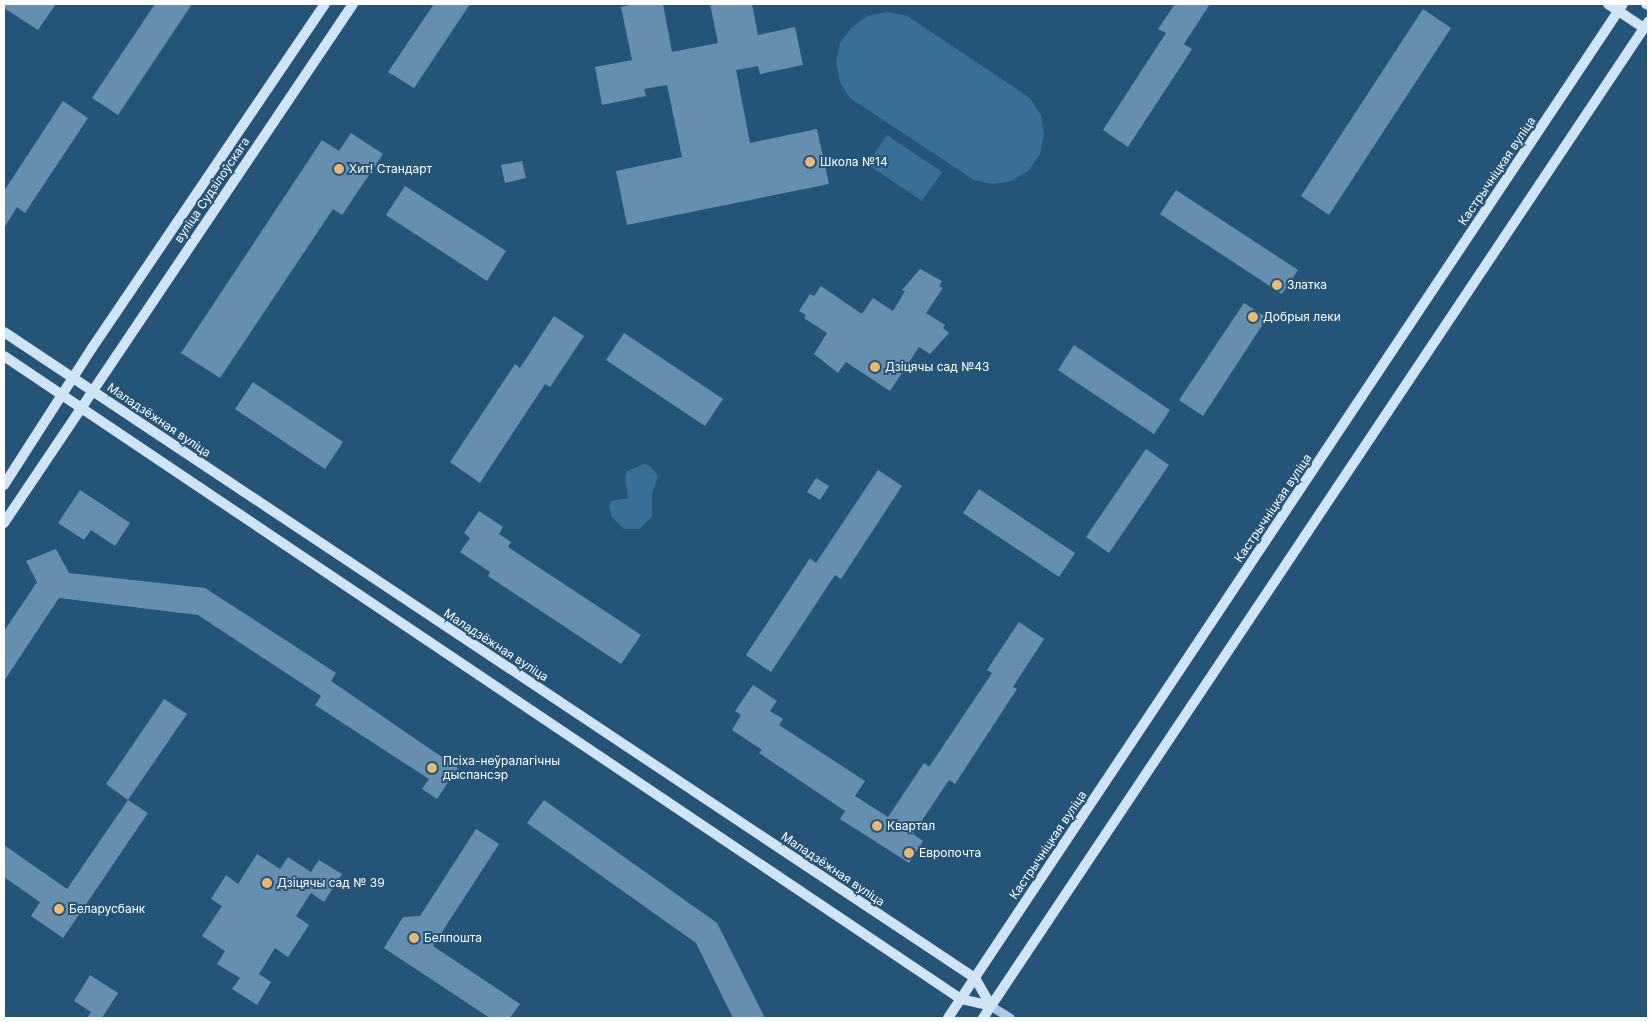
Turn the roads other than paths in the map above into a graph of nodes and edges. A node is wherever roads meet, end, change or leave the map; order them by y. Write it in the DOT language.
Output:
graph roads {
  1 [pos="325,4"];
  2 [pos="353,4"];
  3 [pos="1608,4"];
  4 [pos="1621,7"];
  5 [pos="1646,25"];
  6 [pos="4,332"];
  7 [pos="4,356"];
  8 [pos="73,377"];
  9 [pos="92,391"];
  10 [pos="62,396"];
  11 [pos="81,409"];
  12 [pos="4,485"];
  13 [pos="4,523"];
  14 [pos="975,978"];
  15 [pos="961,999"];
  16 [pos="991,1006"];
  17 [pos="948,1018"];
  18 [pos="983,1018"];
  19 [pos="1010,1018"];
  1 -- 8 [label="main road, вуліца Судзілоўскага"];
  2 -- 9 [label="main road, вуліца Судзілоўскага"];
  3 -- 4 [label="main road"];
  4 -- 5 [label="main road"];
  4 -- 14 [label="main road, Кастрычніцкая вуліца"];
  5 -- 16 [label="main road"];
  6 -- 8 [label="main road, Маладзёжная вуліца"];
  7 -- 10 [label="main road"];
  8 -- 9 [label="main road, Маладзёжная вуліца"];
  8 -- 10 [label="main road, вуліца Судзілоўскага"];
  9 -- 11 [label="main road, вуліца Судзілоўскага"];
  9 -- 14 [label="main road, Маладзёжная вуліца"];
  10 -- 11 [label="main road"];
  10 -- 12 [label="main road, вуліца Судзілоўскага"];
  11 -- 13 [label="main road, вуліца Судзілоўскага"];
  11 -- 15 [label="main road"];
  14 -- 15 [label="main road, Кастрычніцкая вуліца"];
  14 -- 16 [label="main road"];
  15 -- 16 [label="main road"];
  15 -- 17 [label="main road, Кастрычніцкая вуліца"];
  16 -- 18 [label="main road"];
  16 -- 19 [label="street"];
}
